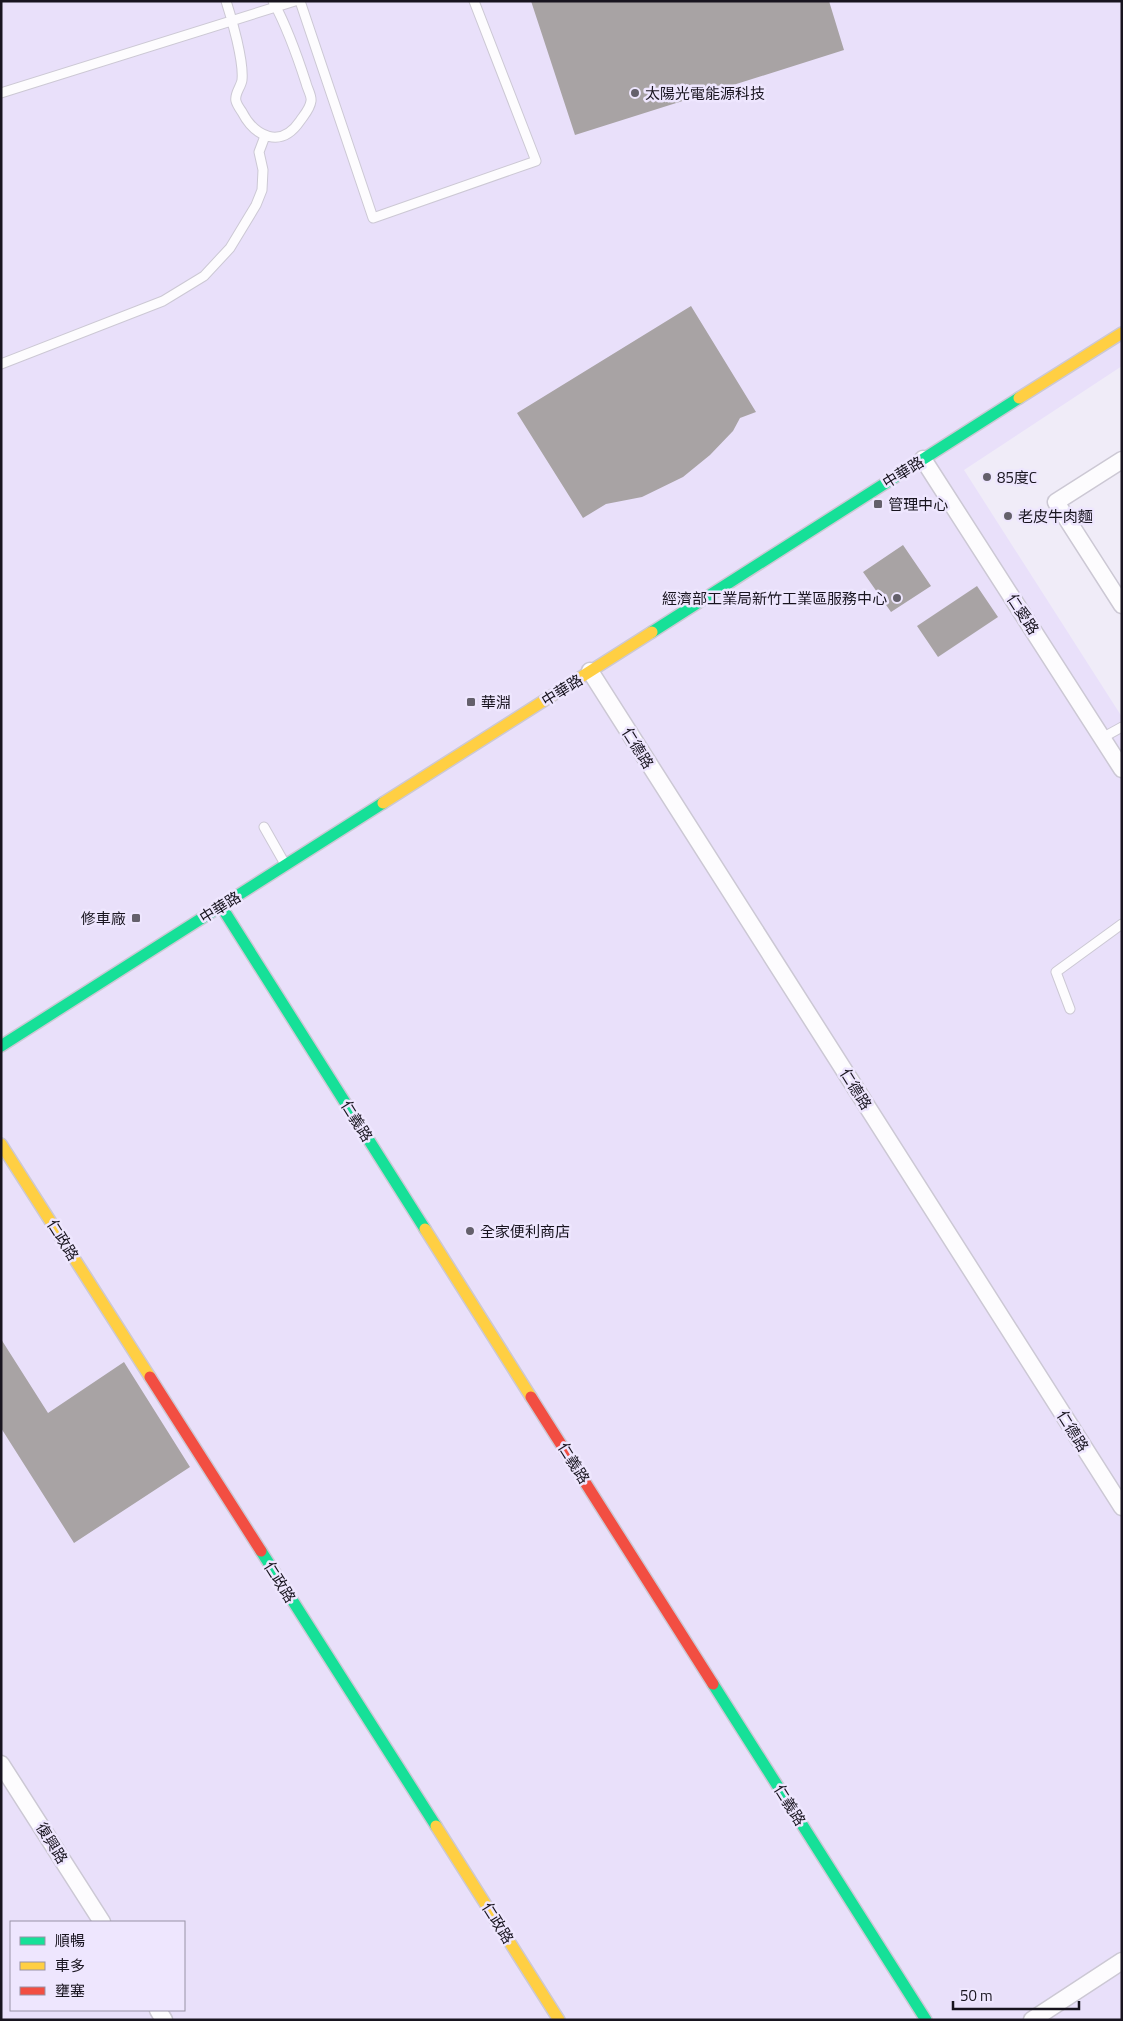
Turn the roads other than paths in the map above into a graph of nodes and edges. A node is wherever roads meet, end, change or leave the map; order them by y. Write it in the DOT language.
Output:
graph roads {
  1 [pos="226,1"];
  2 [pos="296,1"];
  3 [pos="300,1"];
  4 [pos="474,1"];
  5 [pos="275,4"];
  6 [pos="233,20"];
  7 [pos="1,93"];
  8 [pos="265,136"];
  9 [pos="1122,333"];
  10 [pos="1,364"];
  11 [pos="923,459"];
  12 [pos="1122,460"];
  13 [pos="1122,605"];
  14 [pos="590,671"];
  15 [pos="1122,726"];
  16 [pos="1102,738"];
  17 [pos="1122,768"];
  18 [pos="264,827"];
  19 [pos="286,865"];
  20 [pos="221,906"];
  21 [pos="1122,924"];
  22 [pos="1070,1009"];
  23 [pos="1,1046"];
  24 [pos="1,1144"];
  25 [pos="1122,1507"];
  26 [pos="1,1764"];
  27 [pos="101,1921"];
  28 [pos="1122,1961"];
  29 [pos="559,2020"];
  30 [pos="926,2020"];
  31 [pos="1032,2020"];
  1 -- 6 [label="lane"];
  2 -- 5 [label="lane"];
  3 -- 4 [label="lane"];
  5 -- 6 [label="lane"];
  5 -- 8 [label="lane"];
  6 -- 7 [label="lane"];
  6 -- 8 [label="lane"];
  8 -- 10 [label="lane"];
  9 -- 11 [label="street, 中華路"];
  11 -- 14 [label="street, 中華路"];
  11 -- 16 [label="street, 仁愛路"];
  12 -- 13 [label="street"];
  14 -- 19 [label="street, 中華路"];
  14 -- 25 [label="street, 仁德路"];
  15 -- 16 [label="lane"];
  16 -- 17 [label="street, 仁愛路"];
  18 -- 19 [label="lane"];
  19 -- 20 [label="street, 中華路"];
  20 -- 23 [label="street, 中華路"];
  20 -- 30 [label="street, 仁義路"];
  21 -- 22 [label="lane"];
  24 -- 29 [label="street, 仁政路"];
  26 -- 27 [label="street, 復興路"];
  28 -- 31 [label="street"];
}
